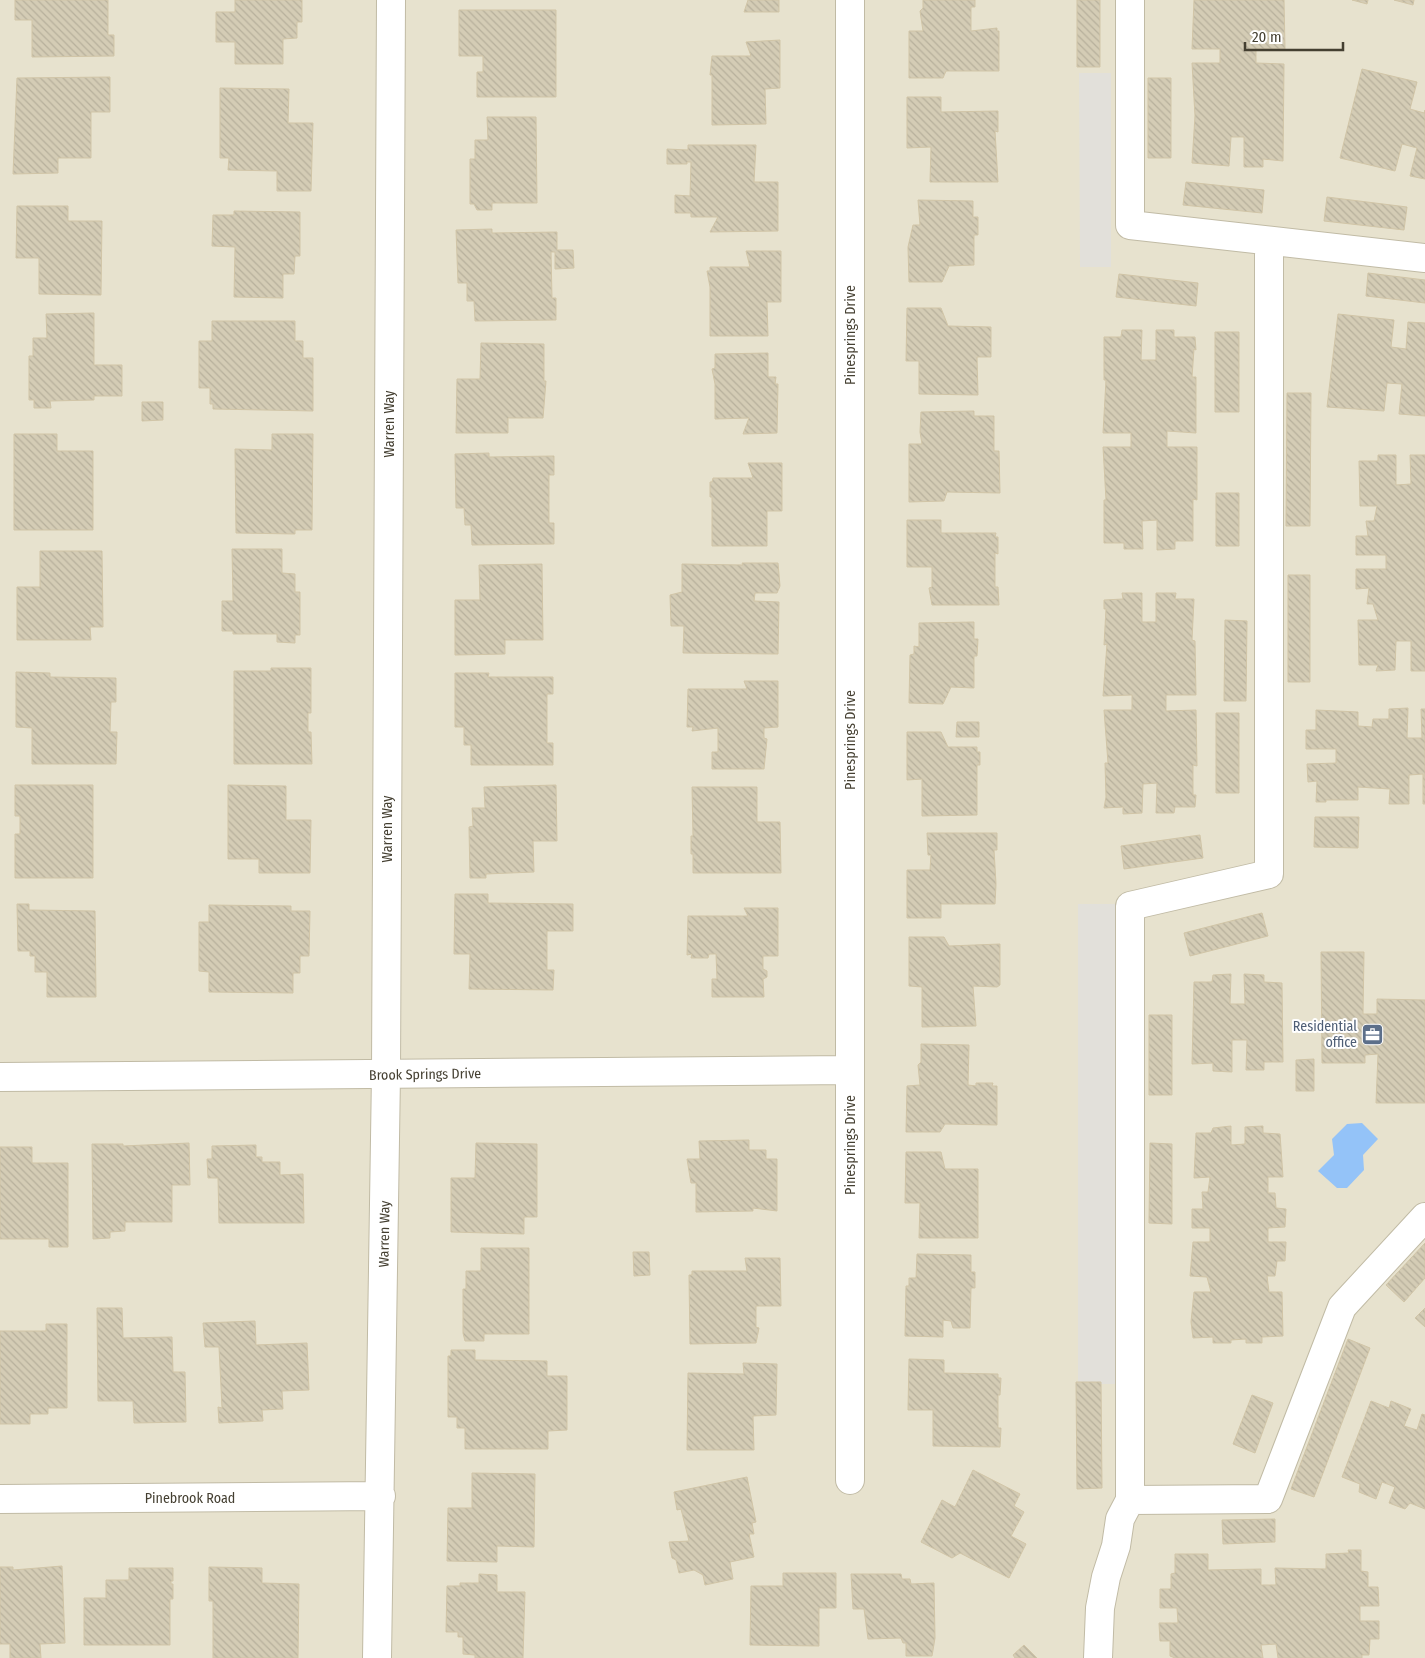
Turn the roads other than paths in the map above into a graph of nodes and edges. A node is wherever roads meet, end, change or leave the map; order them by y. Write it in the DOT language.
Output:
graph roads {
  1 [pos="391,0"];
  2 [pos="850,0"];
  3 [pos="1130,0"];
  4 [pos="1269,240"];
  5 [pos="1425,258"];
  6 [pos="850,1070"];
  7 [pos="386,1074"];
  8 [pos="0,1077"];
  9 [pos="1425,1217"];
  10 [pos="850,1480"];
  11 [pos="380,1496"];
  12 [pos="0,1499"];
  13 [pos="1130,1500"];
  14 [pos="377,1658"];
  15 [pos="1098,1658"];
  1 -- 7 [label="street, Warren Way"];
  2 -- 6 [label="street, Pinesprings Drive"];
  3 -- 4 [label="street"];
  4 -- 5 [label="street"];
  4 -- 13 [label="street"];
  6 -- 7 [label="street, Brook Springs Drive"];
  6 -- 10 [label="street, Pinesprings Drive"];
  7 -- 8 [label="street, Brook Springs Drive"];
  7 -- 11 [label="street, Warren Way"];
  9 -- 13 [label="street"];
  11 -- 12 [label="street, Pinebrook Road"];
  11 -- 14 [label="street, Warren Way"];
  13 -- 15 [label="street"];
}
